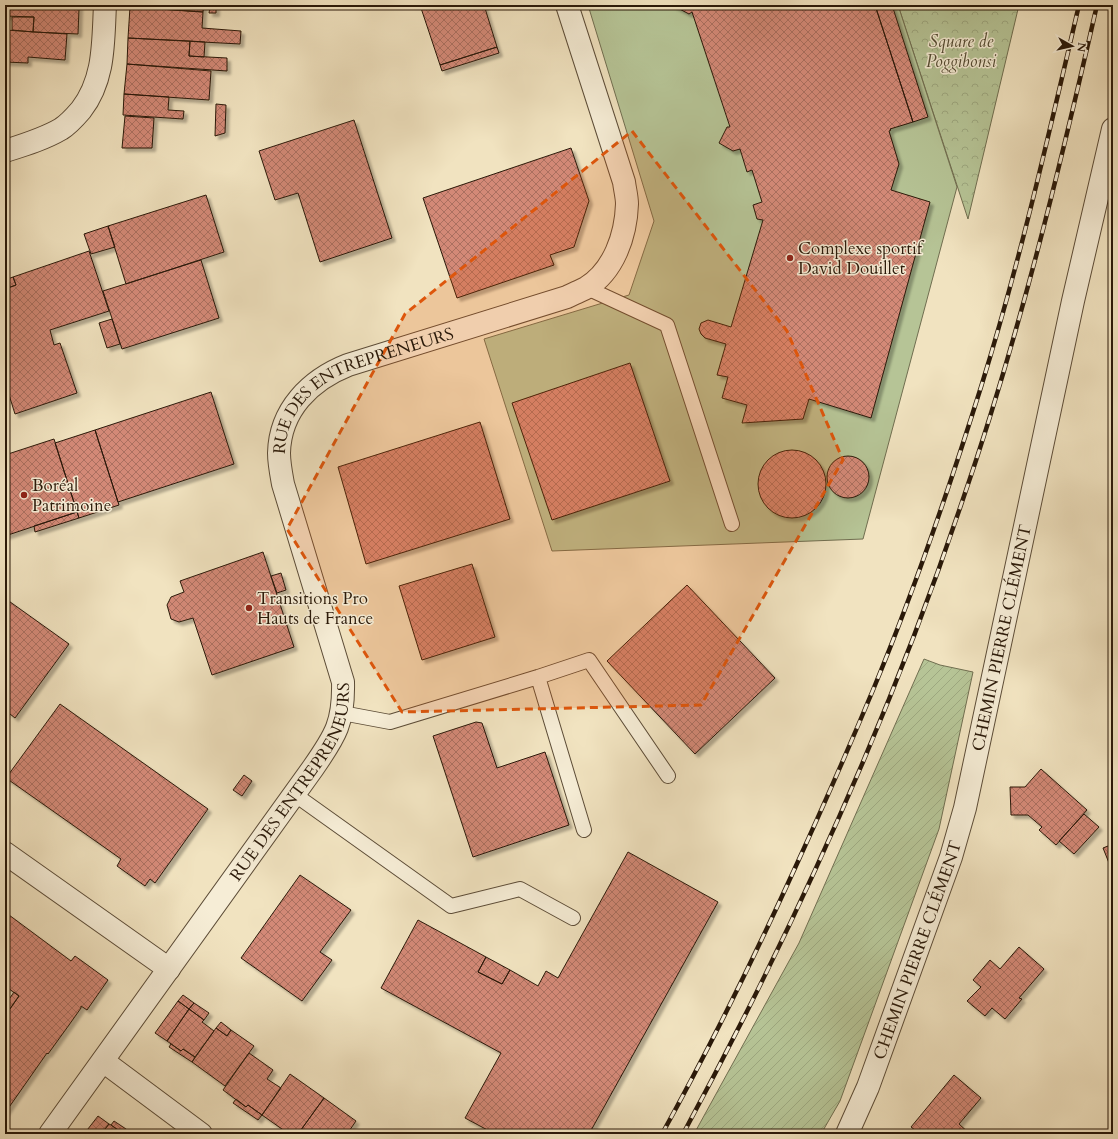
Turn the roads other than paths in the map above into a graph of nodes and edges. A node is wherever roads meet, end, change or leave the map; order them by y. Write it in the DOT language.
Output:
graph roads {
  1 [pos="105,5"];
  2 [pos="567,5"];
  3 [pos="1113,129"];
  4 [pos="5,151"];
  5 [pos="587,288"];
  6 [pos="732,524"];
  7 [pos="538,677"];
  8 [pos="342,712"];
  9 [pos="668,776"];
  10 [pos="294,794"];
  11 [pos="584,830"];
  12 [pos="5,852"];
  13 [pos="573,918"];
  14 [pos="169,969"];
  15 [pos="103,1061"];
  16 [pos="50,1134"];
  17 [pos="201,1134"];
  18 [pos="847,1134"];
  1 -- 4 [label="street"];
  2 -- 5 [label="street, RUE DES ENTREPRENEURS"];
  3 -- 18 [label="street, CHEMIN PIERRE CLÉMENT"];
  5 -- 6 [label="lane"];
  5 -- 8 [label="street, RUE DES ENTREPRENEURS"];
  7 -- 8 [label="lane"];
  7 -- 9 [label="lane"];
  7 -- 11 [label="lane"];
  8 -- 10 [label="street, RUE DES ENTREPRENEURS"];
  10 -- 13 [label="lane"];
  10 -- 14 [label="street, RUE DES ENTREPRENEURS"];
  12 -- 14 [label="street"];
  14 -- 15 [label="street, RUE DES ENTREPRENEURS"];
  15 -- 16 [label="street, RUE DES ENTREPRENEURS"];
  15 -- 17 [label="street"];
}
